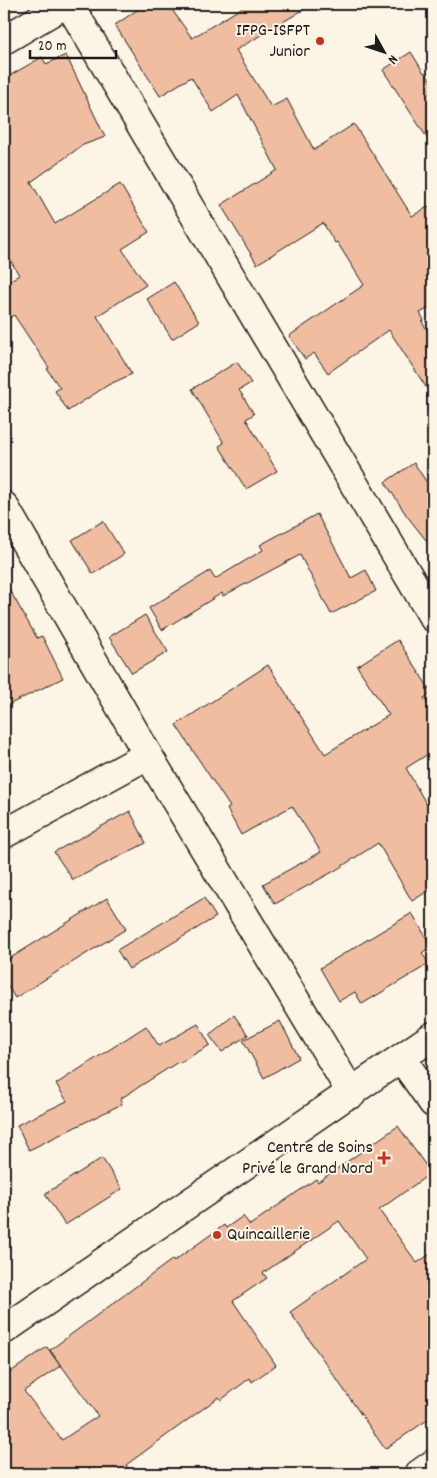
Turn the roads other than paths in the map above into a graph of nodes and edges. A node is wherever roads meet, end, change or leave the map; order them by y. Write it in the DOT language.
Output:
graph roads {
  1 [pos="67,4"];
  2 [pos="4,40"];
  3 [pos="4,506"];
  4 [pos="433,617"];
  5 [pos="148,754"];
  6 [pos="4,834"];
  7 [pos="433,1036"];
  8 [pos="402,1059"];
  9 [pos="352,1094"];
  10 [pos="433,1103"];
  11 [pos="4,1330"];
  12 [pos="433,1464"];
  13 [pos="419,1474"];
  1 -- 2 [label="street"];
  1 -- 4 [label="street"];
  3 -- 5 [label="street"];
  5 -- 6 [label="street"];
  5 -- 9 [label="street"];
  7 -- 8 [label="street"];
  8 -- 9 [label="street"];
  8 -- 10 [label="street"];
  9 -- 11 [label="street"];
  12 -- 13 [label="street"];
}
